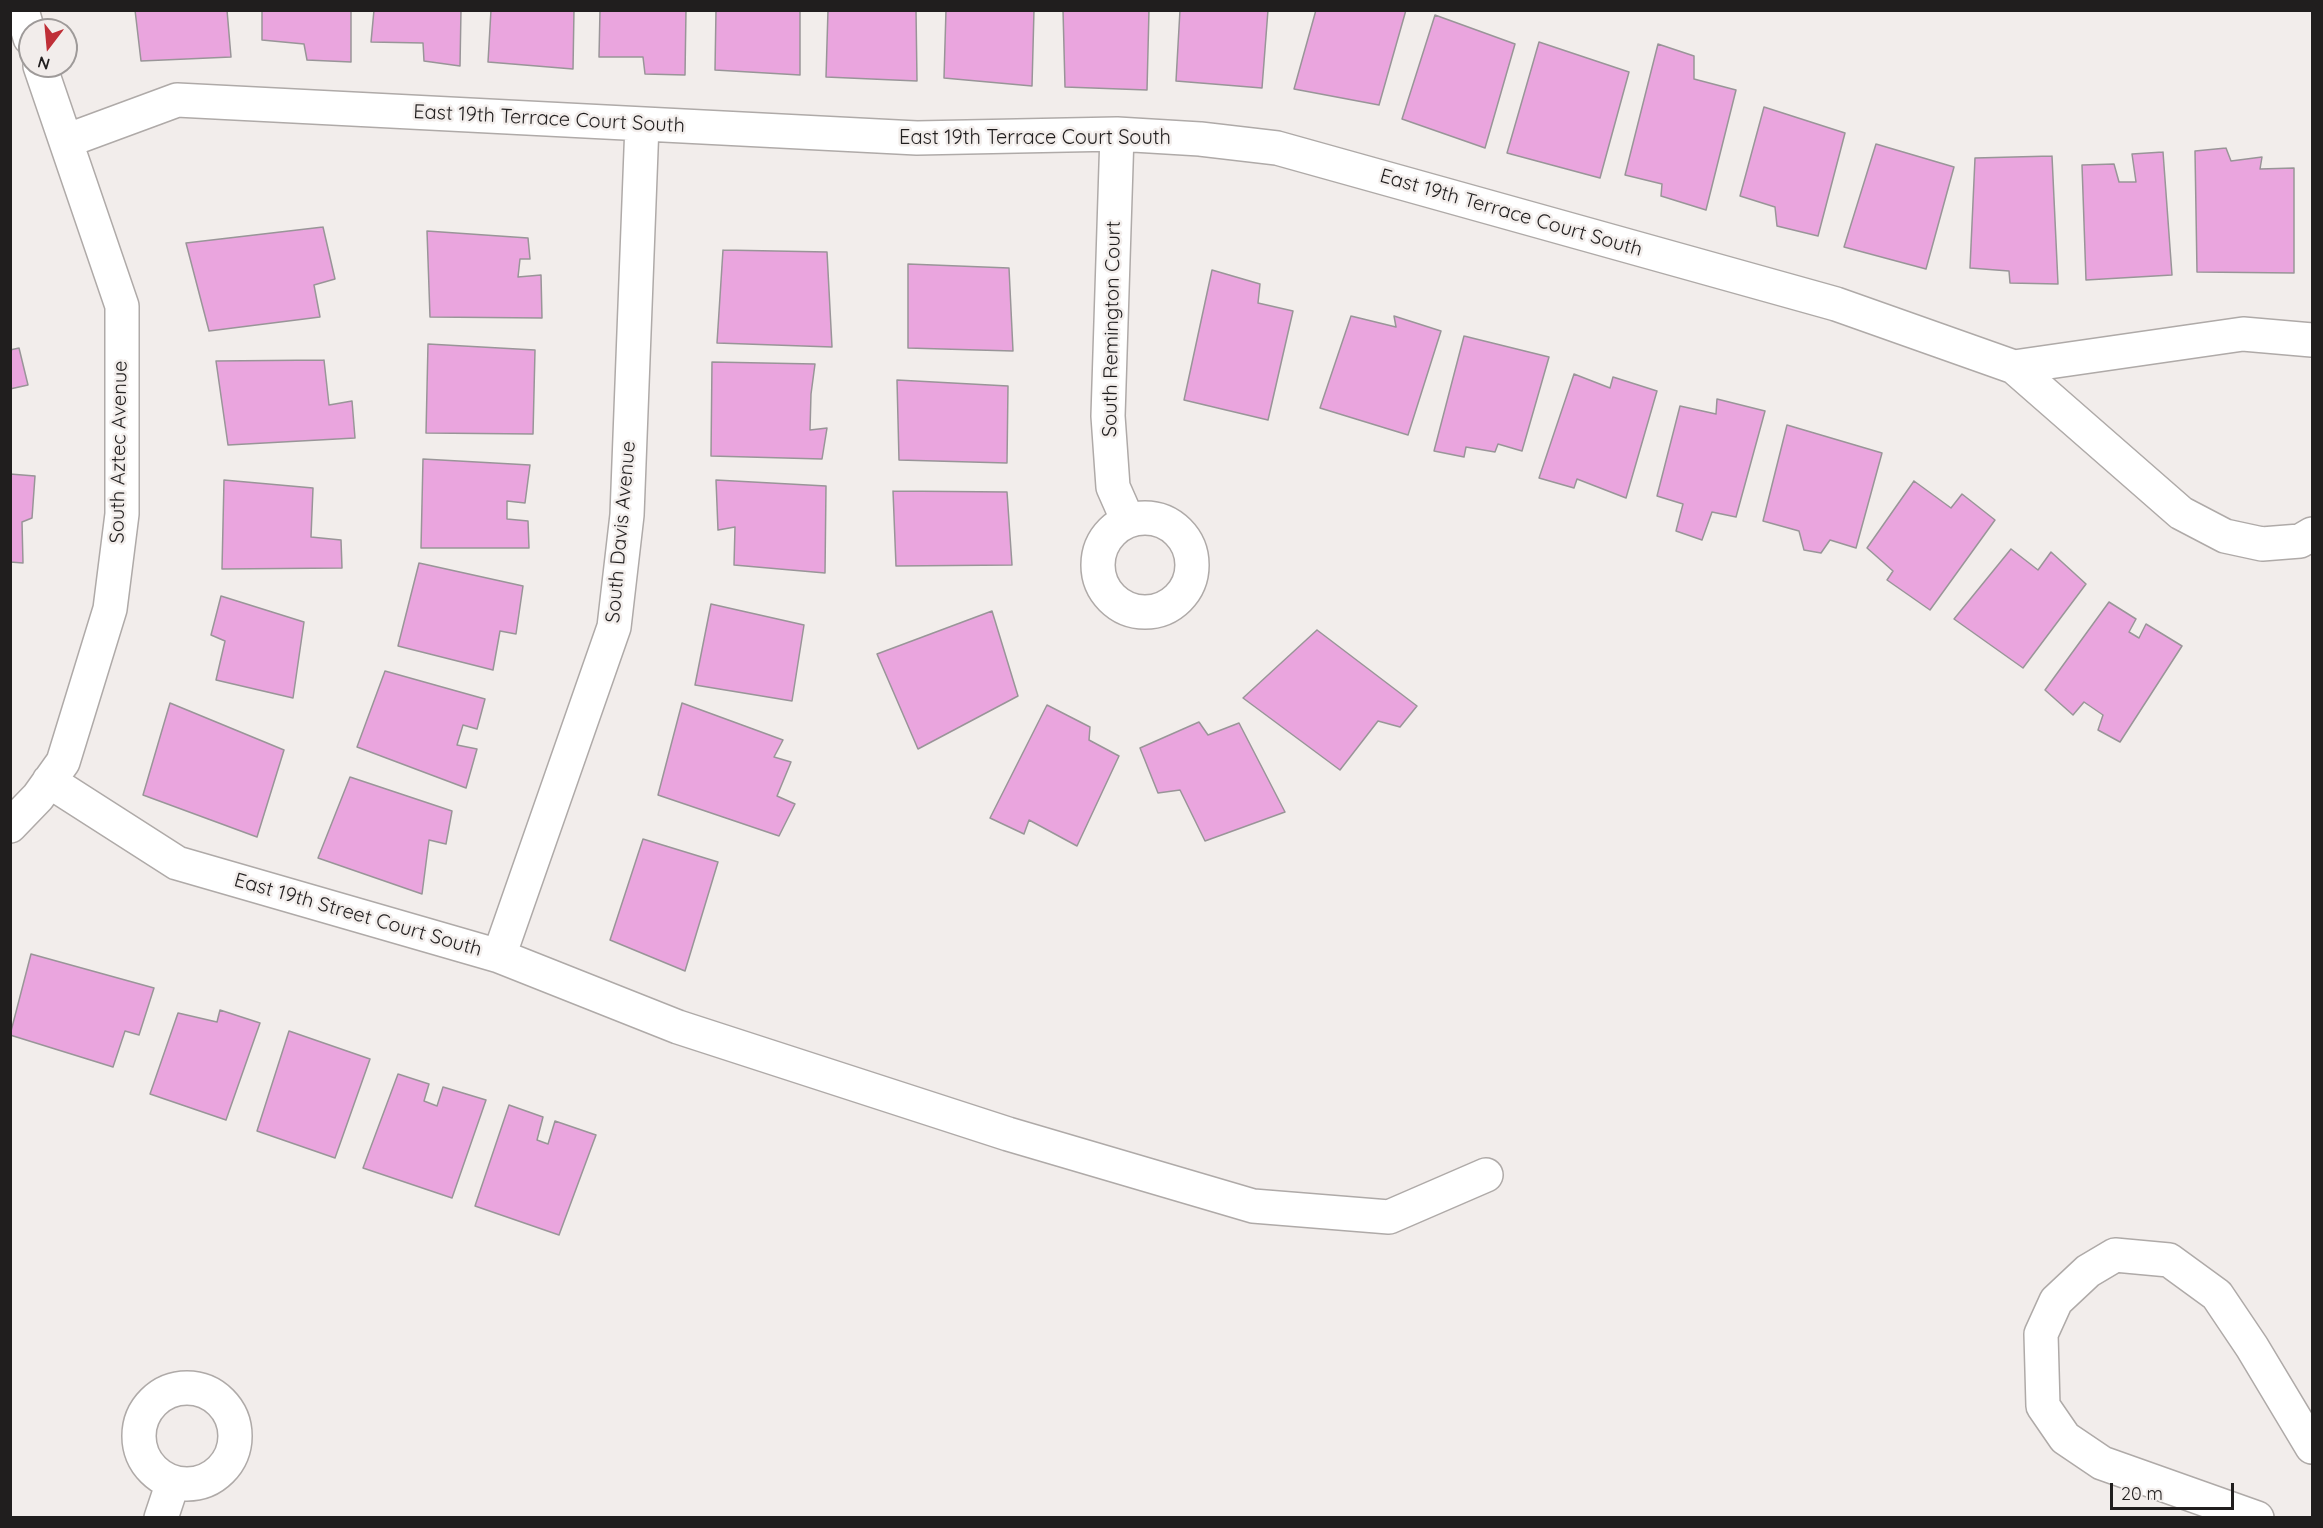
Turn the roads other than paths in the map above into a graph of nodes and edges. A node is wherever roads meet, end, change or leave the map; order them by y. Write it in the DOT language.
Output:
graph roads {
  1 [pos="44,78"];
  2 [pos="642,124"];
  3 [pos="1117,134"];
  4 [pos="66,141"];
  5 [pos="2313,340"];
  6 [pos="2014,367"];
  7 [pos="1128,521"];
  8 [pos="2313,534"];
  9 [pos="49,781"];
  10 [pos="10,826"];
  11 [pos="499,956"];
  12 [pos="1486,1174"];
  13 [pos="2313,1447"];
  14 [pos="173,1482"];
  15 [pos="161,1518"];
  16 [pos="2257,1518"];
  1 -- 4 [label="street, South Aztec Avenue"];
  2 -- 3 [label="street, East 19th Terrace Court South"];
  2 -- 4 [label="street, East 19th Terrace Court South"];
  2 -- 11 [label="street, South Davis Avenue"];
  3 -- 6 [label="street, East 19th Terrace Court South"];
  3 -- 7 [label="street, South Remington Court"];
  4 -- 9 [label="street, South Aztec Avenue"];
  5 -- 6 [label="street, East 19th Terrace Court South"];
  6 -- 8 [label="street, East 19th Terrace Court South"];
  9 -- 10 [label="street, South Aztec Avenue"];
  9 -- 11 [label="street, East 19th Street Court South"];
  11 -- 12 [label="street, East 19th Street Court South"];
  13 -- 16 [label="street"];
  14 -- 15 [label="street"];
}
